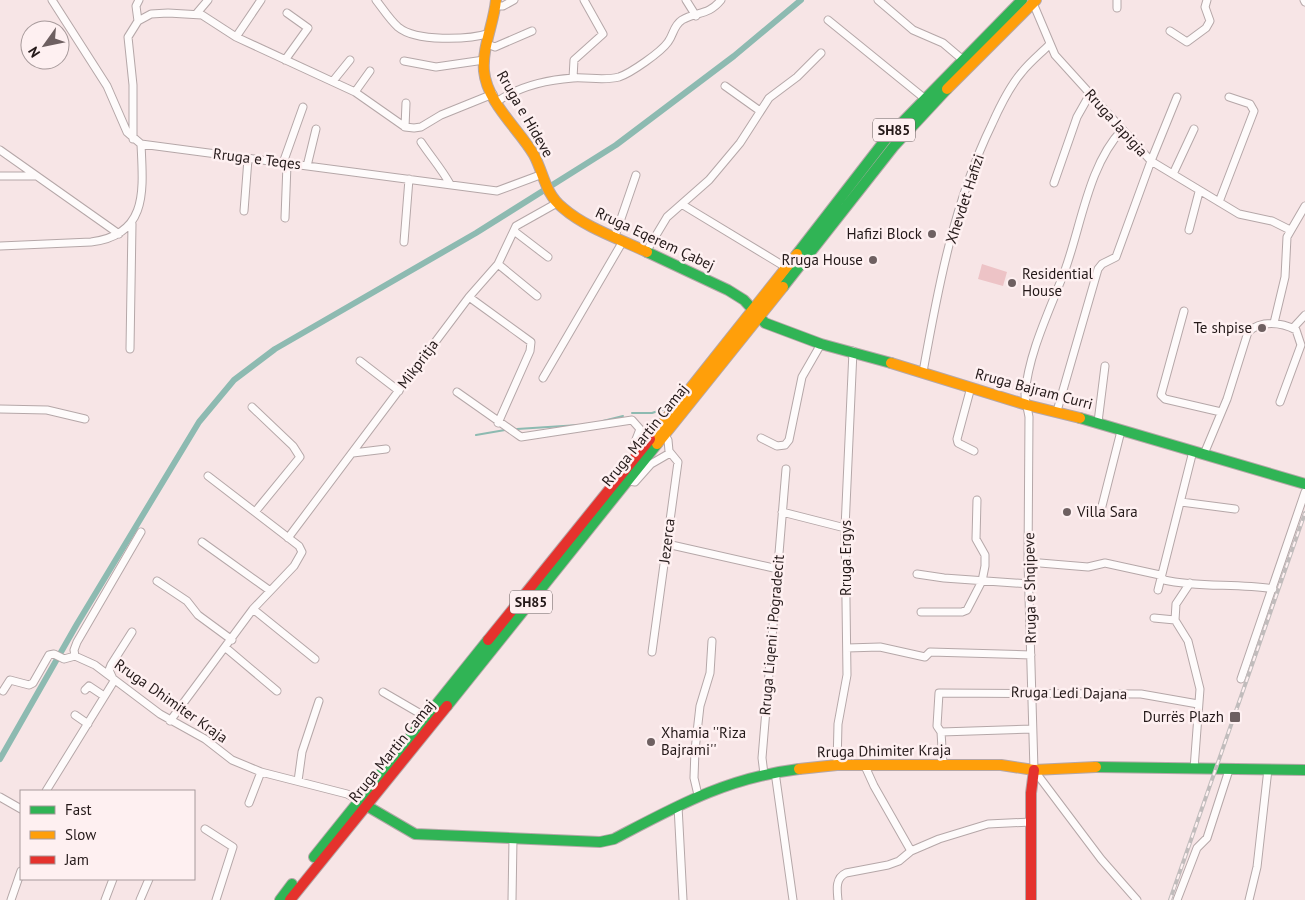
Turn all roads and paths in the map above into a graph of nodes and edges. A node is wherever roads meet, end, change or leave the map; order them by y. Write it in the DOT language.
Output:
graph roads {
  1 [pos="52,0"];
  2 [pos="139,0"];
  3 [pos="208,0"];
  4 [pos="261,0"];
  5 [pos="376,0"];
  6 [pos="514,0"];
  7 [pos="584,0"];
  8 [pos="686,0"];
  9 [pos="721,0"];
  10 [pos="878,0"];
  11 [pos="1117,0"];
  12 [pos="1207,0"];
  13 [pos="1034,1"];
  14 [pos="1018,2"];
  15 [pos="496,3"];
  16 [pos="1117,8"];
  17 [pos="286,13"];
  18 [pos="197,14"];
  19 [pos="696,16"];
  20 [pos="828,20"];
  21 [pos="138,21"];
  22 [pos="532,31"];
  23 [pos="1170,32"];
  24 [pos="236,37"];
  25 [pos="488,38"];
  26 [pos="1049,45"];
  27 [pos="821,53"];
  28 [pos="285,60"];
  29 [pos="350,60"];
  30 [pos="484,60"];
  31 [pos="963,60"];
  32 [pos="404,61"];
  33 [pos="370,71"];
  34 [pos="573,78"];
  35 [pos="333,81"];
  36 [pos="725,86"];
  37 [pos="355,92"];
  38 [pos="1090,94"];
  39 [pos="1177,97"];
  40 [pos="1229,97"];
  41 [pos="495,98"];
  42 [pos="924,98"];
  43 [pos="406,103"];
  44 [pos="303,107"];
  45 [pos="760,112"];
  46 [pos="405,127"];
  47 [pos="316,129"];
  48 [pos="1194,129"];
  49 [pos="1122,130"];
  50 [pos="133,139"];
  51 [pos="421,142"];
  52 [pos="141,144"];
  53 [pos="0,150"];
  54 [pos="248,158"];
  55 [pos="1151,161"];
  56 [pos="285,163"];
  57 [pos="307,166"];
  58 [pos="1173,174"];
  59 [pos="636,175"];
  60 [pos="0,176"];
  61 [pos="36,176"];
  62 [pos="541,179"];
  63 [pos="410,180"];
  64 [pos="1054,183"];
  65 [pos="450,184"];
  66 [pos="1199,192"];
  67 [pos="554,200"];
  68 [pos="1219,202"];
  69 [pos="683,205"];
  70 [pos="1305,206"];
  71 [pos="244,211"];
  72 [pos="285,218"];
  73 [pos="132,224"];
  74 [pos="1189,230"];
  75 [pos="1290,230"];
  76 [pos="514,231"];
  77 [pos="119,234"];
  78 [pos="619,239"];
  79 [pos="404,242"];
  80 [pos="0,246"];
  81 [pos="646,252"];
  82 [pos="548,257"];
  83 [pos="498,264"];
  84 [pos="787,268"];
  85 [pos="469,296"];
  86 [pos="537,296"];
  87 [pos="1184,311"];
  88 [pos="756,313"];
  89 [pos="1305,315"];
  90 [pos="1274,323"];
  91 [pos="1294,328"];
  92 [pos="821,344"];
  93 [pos="130,349"];
  94 [pos="853,351"];
  95 [pos="1302,353"];
  96 [pos="360,361"];
  97 [pos="1105,366"];
  98 [pos="923,372"];
  99 [pos="543,378"];
  100 [pos="970,388"];
  101 [pos="399,391"];
  102 [pos="457,392"];
  103 [pos="1280,402"];
  104 [pos="1027,405"];
  105 [pos="252,407"];
  106 [pos="0,409"];
  107 [pos="1057,411"];
  108 [pos="1221,412"];
  109 [pos="85,419"];
  110 [pos="1098,422"];
  111 [pos="498,423"];
  112 [pos="1121,430"];
  113 [pos="665,435"];
  114 [pos="761,438"];
  115 [pos="386,449"];
  116 [pos="974,451"];
  117 [pos="1193,451"];
  118 [pos="353,453"];
  119 [pos="638,453"];
  120 [pos="670,453"];
  121 [pos="1204,454"];
  122 [pos="786,469"];
  123 [pos="208,476"];
  124 [pos="628,481"];
  125 [pos="1305,484"];
  126 [pos="1305,492"];
  127 [pos="977,500"];
  128 [pos="1181,502"];
  129 [pos="1236,509"];
  130 [pos="255,512"];
  131 [pos="782,512"];
  132 [pos="1100,514"];
  133 [pos="845,528"];
  134 [pos="141,532"];
  135 [pos="288,538"];
  136 [pos="202,542"];
  137 [pos="666,544"];
  138 [pos="1028,562"];
  139 [pos="778,569"];
  140 [pos="917,574"];
  141 [pos="1160,575"];
  142 [pos="157,581"];
  143 [pos="982,581"];
  144 [pos="1190,583"];
  145 [pos="1030,584"];
  146 [pos="1272,589"];
  147 [pos="269,590"];
  148 [pos="1158,590"];
  149 [pos="253,609"];
  150 [pos="921,612"];
  151 [pos="1154,618"];
  152 [pos="1175,620"];
  153 [pos="132,632"];
  154 [pos="232,640"];
  155 [pos="712,641"];
  156 [pos="226,648"];
  157 [pos="847,648"];
  158 [pos="652,652"];
  159 [pos="1031,655"];
  160 [pos="75,656"];
  161 [pos="315,659"];
  162 [pos="1240,679"];
  163 [pos="114,681"];
  164 [pos="86,690"];
  165 [pos="3,691"];
  166 [pos="276,691"];
  167 [pos="384,692"];
  168 [pos="1031,692"];
  169 [pos="104,696"];
  170 [pos="319,701"];
  171 [pos="1198,704"];
  172 [pos="75,715"];
  173 [pos="426,717"];
  174 [pos="170,721"];
  175 [pos="88,724"];
  176 [pos="1032,729"];
  177 [pos="941,732"];
  178 [pos="864,764"];
  179 [pos="943,764"];
  180 [pos="837,765"];
  181 [pos="1194,769"];
  182 [pos="1268,769"];
  183 [pos="1034,770"];
  184 [pos="1229,770"];
  185 [pos="1305,770"];
  186 [pos="261,772"];
  187 [pos="769,773"];
  188 [pos="298,782"];
  189 [pos="47,790"];
  190 [pos="698,795"];
  191 [pos="0,797"];
  192 [pos="249,803"];
  193 [pos="363,803"];
  194 [pos="678,806"];
  195 [pos="20,808"];
  196 [pos="1031,822"];
  197 [pos="205,829"];
  198 [pos="512,839"];
  199 [pos="911,851"];
  200 [pos="20,874"];
  201 [pos="113,880"];
  202 [pos="149,880"];
  203 [pos="11,900"];
  204 [pos="105,900"];
  205 [pos="140,900"];
  206 [pos="216,900"];
  207 [pos="280,900"];
  208 [pos="290,900"];
  209 [pos="512,900"];
  210 [pos="683,900"];
  211 [pos="793,900"];
  212 [pos="838,900"];
  213 [pos="1031,900"];
  214 [pos="1137,900"];
  215 [pos="1177,900"];
  216 [pos="1249,900"];
  1 -- 50 [label="street, Rruga e Teqes"];
  2 -- 21 [label="street"];
  3 -- 18 [label="street"];
  4 -- 24 [label="street"];
  5 -- 25 [label="street"];
  6 -- 15 [label="street"];
  7 -- 34 [label="street"];
  8 -- 19 [label="street"];
  9 -- 19 [label="street"];
  10 -- 31 [label="street"];
  11 -- 16 [label="street"];
  12 -- 23 [label="street"];
  13 -- 26 [label="street, Rruga Japigia"];
  13 -- 88 [label="main road, Rruga Martin Camaj / SH85"];
  14 -- 31 [label="main road, Rruga Martin Camaj / SH85"];
  15 -- 25 [label="main road, Rruga e Hideve"];
  17 -- 28 [label="street"];
  18 -- 21 [label="street"];
  18 -- 24 [label="street"];
  19 -- 34 [label="street"];
  20 -- 42 [label="street"];
  21 -- 50 [label="street"];
  22 -- 25 [label="street"];
  24 -- 28 [label="street"];
  25 -- 30 [label="main road, Rruga e Hideve"];
  26 -- 38 [label="street, Rruga Japigia"];
  26 -- 98 [label="street, Xhevdet Hafizi"];
  27 -- 45 [label="street"];
  28 -- 35 [label="street"];
  29 -- 35 [label="street"];
  30 -- 32 [label="street"];
  30 -- 41 [label="main road, Rruga e Hideve"];
  31 -- 42 [label="main road, Rruga Martin Camaj / SH85"];
  33 -- 37 [label="street"];
  34 -- 41 [label="street"];
  35 -- 37 [label="street"];
  36 -- 45 [label="street"];
  37 -- 46 [label="street"];
  38 -- 49 [label="street, Rruga Japigia"];
  38 -- 64 [label="street"];
  39 -- 55 [label="street"];
  40 -- 68 [label="street"];
  41 -- 46 [label="street"];
  41 -- 62 [label="main road, Rruga e Hideve"];
  42 -- 84 [label="main road, Rruga Martin Camaj / SH85"];
  43 -- 46 [label="street"];
  44 -- 56 [label="street"];
  45 -- 69 [label="street"];
  47 -- 57 [label="street"];
  48 -- 58 [label="street"];
  49 -- 55 [label="street, Rruga Japigia"];
  49 -- 104 [label="street, Rruga e Shqipeve"];
  50 -- 52 [label="street, Rruga e Teqes"];
  51 -- 65 [label="street"];
  52 -- 54 [label="street, Rruga e Teqes"];
  52 -- 73 [label="street"];
  53 -- 61 [label="street"];
  54 -- 56 [label="street, Rruga e Teqes"];
  54 -- 71 [label="street"];
  55 -- 58 [label="street, Rruga Japigia"];
  55 -- 107 [label="street"];
  56 -- 57 [label="street, Rruga e Teqes"];
  56 -- 72 [label="street"];
  57 -- 63 [label="street, Rruga e Teqes"];
  58 -- 66 [label="street, Rruga Japigia"];
  59 -- 78 [label="street"];
  60 -- 61 [label="street"];
  61 -- 77 [label="street"];
  62 -- 65 [label="street, Rruga e Teqes"];
  62 -- 67 [label="main road, Rruga Eqerem Çabej"];
  63 -- 65 [label="street, Rruga e Teqes"];
  63 -- 79 [label="street"];
  66 -- 68 [label="street, Rruga Japigia"];
  66 -- 74 [label="street"];
  67 -- 76 [label="street, Mikpritja"];
  67 -- 78 [label="main road, Rruga Eqerem Çabej"];
  68 -- 75 [label="street, Rruga Japigia"];
  69 -- 81 [label="street"];
  69 -- 84 [label="street"];
  70 -- 75 [label="street"];
  73 -- 77 [label="street"];
  73 -- 93 [label="street"];
  75 -- 90 [label="street"];
  76 -- 82 [label="street"];
  76 -- 83 [label="street, Mikpritja"];
  77 -- 80 [label="street"];
  78 -- 81 [label="main road, Rruga Eqerem Çabej"];
  78 -- 99 [label="street"];
  81 -- 88 [label="main road, Rruga Eqerem Çabej"];
  83 -- 85 [label="street, Mikpritja"];
  83 -- 86 [label="street"];
  84 -- 88 [label="main road, Rruga Martin Camaj / SH85"];
  85 -- 101 [label="street, Mikpritja"];
  85 -- 111 [label="street"];
  87 -- 108 [label="street"];
  88 -- 92 [label="main road, Rruga Bajram Curri"];
  88 -- 113 [label="main road, Rruga Martin Camaj / SH85"];
  88 -- 119 [label="main road, Rruga Martin Camaj / SH85"];
  89 -- 91 [label="street"];
  90 -- 91 [label="street"];
  90 -- 108 [label="street"];
  91 -- 95 [label="street"];
  92 -- 94 [label="main road, Rruga Bajram Curri"];
  92 -- 114 [label="street"];
  94 -- 98 [label="main road, Rruga Bajram Curri"];
  94 -- 133 [label="street, Rruga Ergys"];
  95 -- 103 [label="street"];
  96 -- 101 [label="street"];
  97 -- 110 [label="street"];
  98 -- 100 [label="main road, Rruga Bajram Curri"];
  100 -- 104 [label="main road, Rruga Bajram Curri"];
  100 -- 116 [label="street"];
  101 -- 118 [label="street, Mikpritja"];
  102 -- 111 [label="street"];
  104 -- 107 [label="main road, Rruga Bajram Curri"];
  104 -- 138 [label="street, Rruga e Shqipeve"];
  105 -- 130 [label="street"];
  106 -- 109 [label="street"];
  107 -- 110 [label="main road, Rruga Bajram Curri"];
  108 -- 121 [label="street"];
  110 -- 112 [label="main road, Rruga Bajram Curri"];
  111 -- 119 [label="street"];
  112 -- 117 [label="main road, Rruga Bajram Curri"];
  112 -- 132 [label="street"];
  113 -- 120 [label="street, Jezerca"];
  113 -- 124 [label="main road, Rruga Martin Camaj / SH85"];
  115 -- 118 [label="street"];
  117 -- 121 [label="main road, Rruga Bajram Curri"];
  117 -- 128 [label="street"];
  118 -- 135 [label="street, Mikpritja"];
  119 -- 173 [label="main road, Rruga Martin Camaj / SH85"];
  120 -- 124 [label="street"];
  120 -- 137 [label="street, Jezerca"];
  121 -- 125 [label="main road, Rruga Bajram Curri"];
  122 -- 131 [label="street, Rruga Liqeni i Pogradecit"];
  123 -- 130 [label="street"];
  124 -- 193 [label="main road, Rruga Martin Camaj / SH85"];
  126 -- 146 [label="street"];
  127 -- 143 [label="street"];
  128 -- 129 [label="street"];
  128 -- 141 [label="street"];
  130 -- 135 [label="street"];
  131 -- 133 [label="street"];
  131 -- 139 [label="street, Rruga Liqeni i Pogradecit"];
  133 -- 157 [label="street, Rruga Ergys"];
  134 -- 160 [label="street"];
  135 -- 147 [label="street"];
  136 -- 147 [label="street"];
  137 -- 139 [label="street"];
  137 -- 158 [label="street, Jezerca"];
  138 -- 141 [label="street"];
  138 -- 145 [label="street, Rruga e Shqipeve"];
  139 -- 187 [label="street, Rruga Liqeni i Pogradecit"];
  140 -- 143 [label="street"];
  141 -- 144 [label="street"];
  141 -- 148 [label="street"];
  142 -- 154 [label="street"];
  143 -- 145 [label="street"];
  143 -- 150 [label="street"];
  144 -- 146 [label="street"];
  144 -- 152 [label="street"];
  145 -- 159 [label="street, Rruga e Shqipeve"];
  146 -- 162 [label="street"];
  147 -- 149 [label="street"];
  149 -- 154 [label="street"];
  149 -- 161 [label="street"];
  151 -- 152 [label="street"];
  152 -- 171 [label="street"];
  153 -- 163 [label="street"];
  154 -- 156 [label="street"];
  155 -- 190 [label="street"];
  156 -- 166 [label="street"];
  156 -- 174 [label="street"];
  157 -- 159 [label="street"];
  157 -- 180 [label="street, Rruga Ergys"];
  159 -- 168 [label="street, Rruga e Shqipeve"];
  160 -- 163 [label="street, Rruga Dhimiter Kraja"];
  160 -- 165 [label="street"];
  163 -- 169 [label="street"];
  163 -- 174 [label="street, Rruga Dhimiter Kraja"];
  164 -- 169 [label="street"];
  167 -- 173 [label="street"];
  168 -- 171 [label="street, Rruga Ledi Dajana"];
  168 -- 176 [label="street, Rruga e Shqipeve"];
  168 -- 177 [label="street, Rruga Ledi Dajana"];
  169 -- 175 [label="street"];
  170 -- 188 [label="street"];
  171 -- 181 [label="street"];
  172 -- 175 [label="street"];
  173 -- 193 [label="main road, Rruga Martin Camaj / SH85"];
  174 -- 186 [label="street, Rruga Dhimiter Kraja"];
  175 -- 189 [label="street"];
  176 -- 177 [label="street"];
  176 -- 183 [label="street, Rruga e Shqipeve"];
  177 -- 179 [label="street"];
  178 -- 179 [label="main road, Rruga Dhimiter Kraja"];
  178 -- 180 [label="main road, Rruga Dhimiter Kraja"];
  178 -- 199 [label="street"];
  179 -- 183 [label="main road, Rruga Dhimiter Kraja"];
  180 -- 187 [label="main road, Rruga Dhimiter Kraja"];
  181 -- 183 [label="main road, Rruga Dhimiter Kraja"];
  181 -- 184 [label="main road, Rruga Dhimiter Kraja"];
  182 -- 184 [label="main road, Rruga Dhimiter Kraja"];
  182 -- 185 [label="main road, Rruga Dhimiter Kraja"];
  182 -- 216 [label="street"];
  183 -- 196 [label="main road"];
  183 -- 214 [label="street"];
  184 -- 215 [label="street"];
  186 -- 188 [label="street, Rruga Dhimiter Kraja"];
  186 -- 192 [label="street"];
  187 -- 190 [label="main road, Rruga Dhimiter Kraja"];
  187 -- 211 [label="street, Rruga Liqeni i Pogradecit"];
  188 -- 193 [label="street, Rruga Dhimiter Kraja"];
  190 -- 194 [label="main road, Rruga Dhimiter Kraja"];
  191 -- 195 [label="street"];
  193 -- 198 [label="main road, Rruga Dhimiter Kraja"];
  193 -- 207 [label="main road, Rruga Martin Camaj / SH85"];
  193 -- 208 [label="main road, Rruga Martin Camaj / SH85"];
  194 -- 198 [label="main road, Rruga Dhimiter Kraja"];
  194 -- 210 [label="street"];
  196 -- 199 [label="street"];
  196 -- 213 [label="main road"];
  197 -- 206 [label="street"];
  198 -- 209 [label="street"];
  199 -- 212 [label="street"];
  200 -- 203 [label="street"];
  201 -- 204 [label="street"];
  202 -- 205 [label="street"];
}
